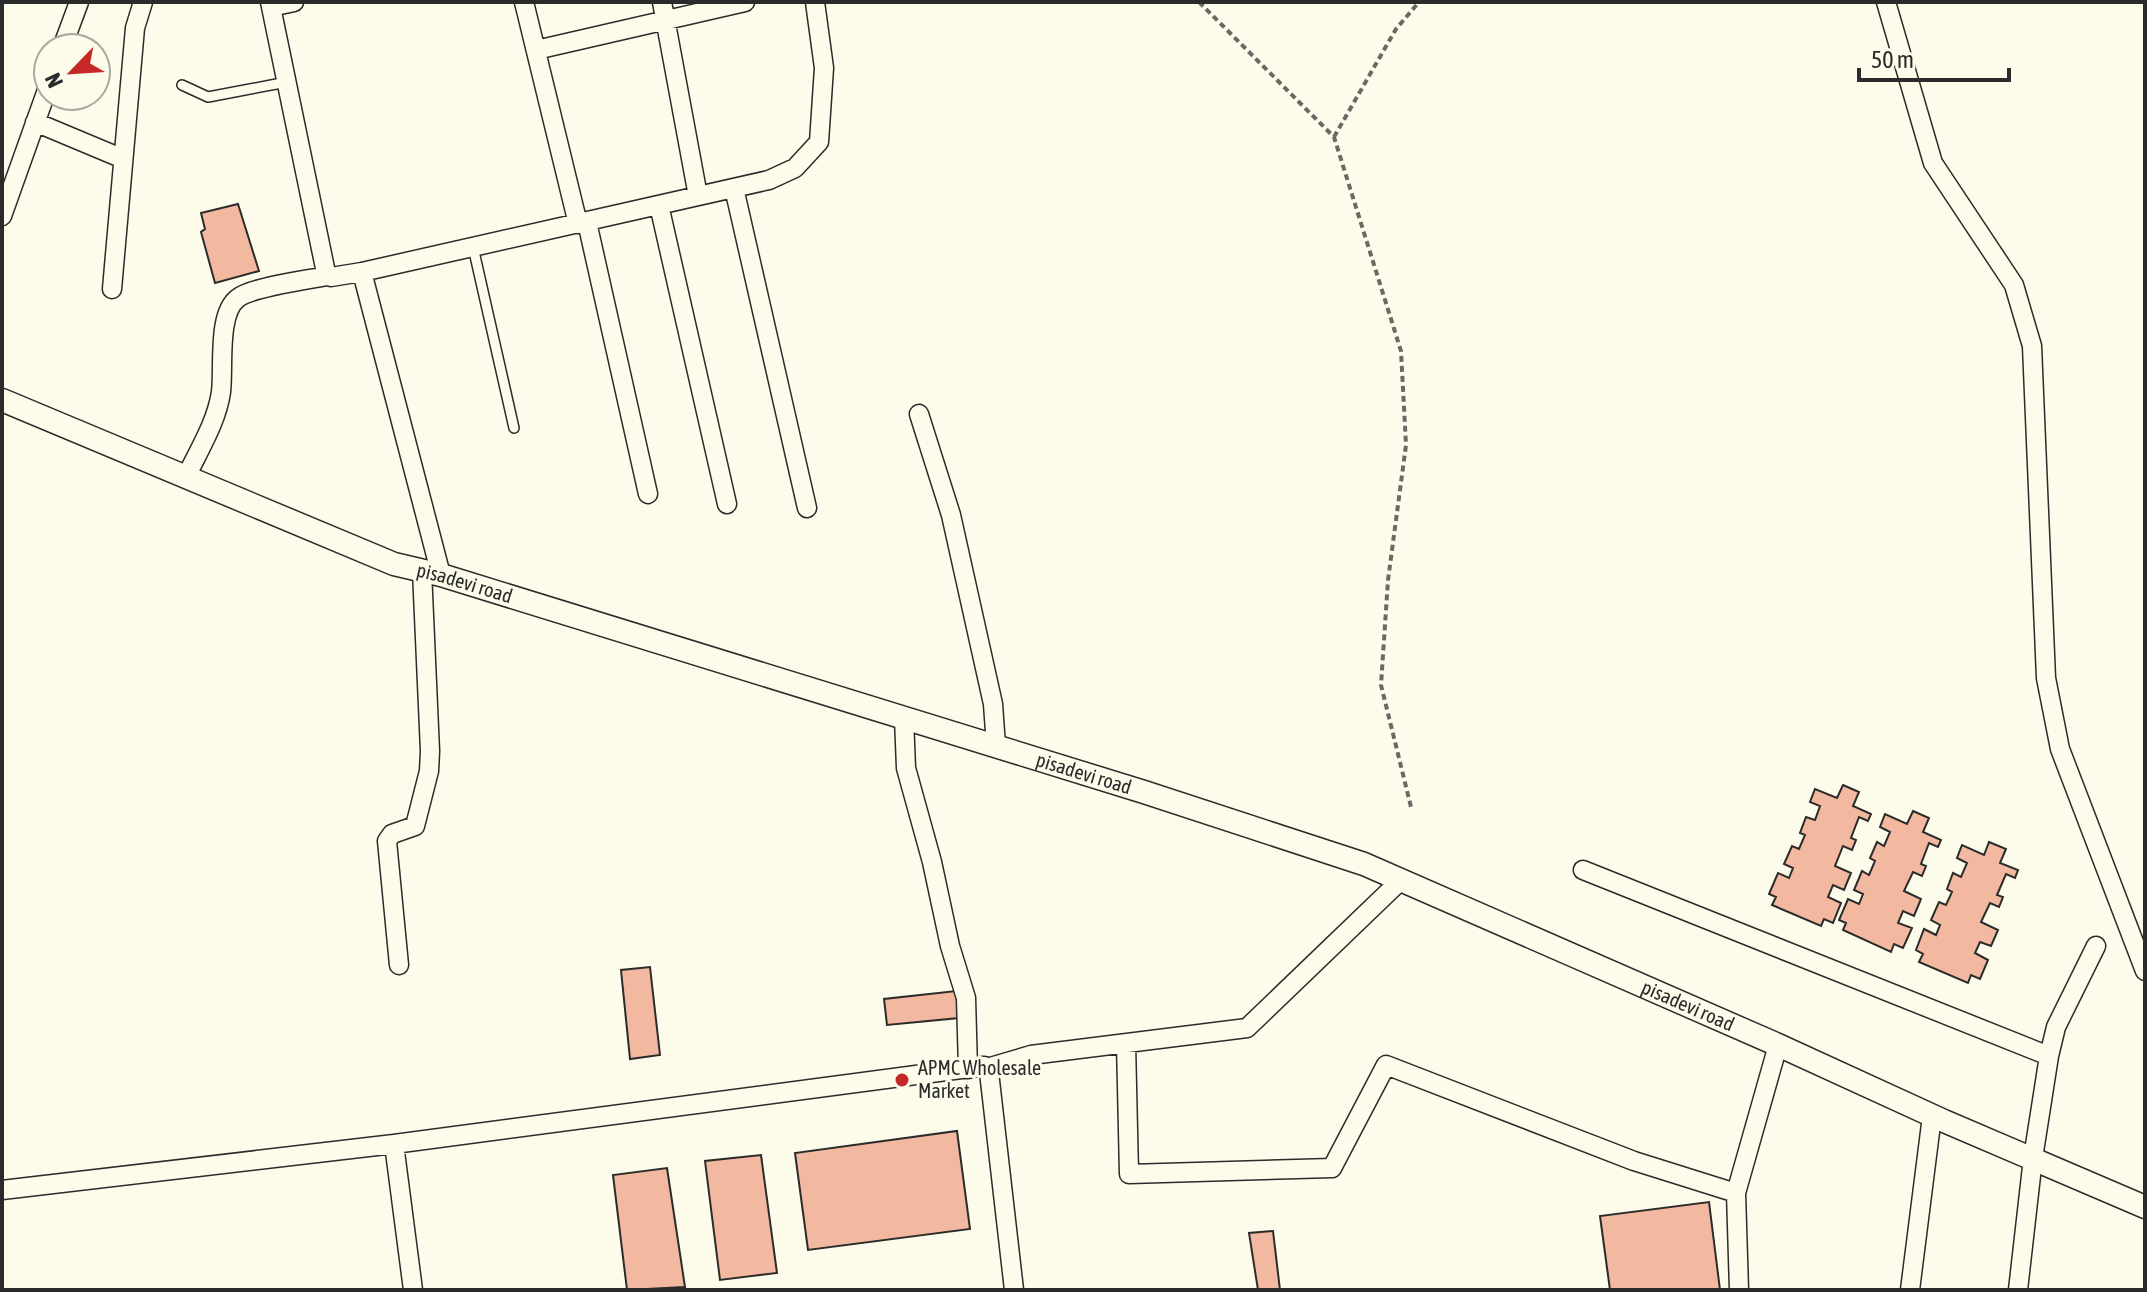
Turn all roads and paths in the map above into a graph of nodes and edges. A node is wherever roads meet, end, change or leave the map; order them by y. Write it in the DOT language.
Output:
graph roads {
  1 [pos="79,2"];
  2 [pos="143,2"];
  3 [pos="294,2"];
  4 [pos="524,2"];
  5 [pos="745,2"];
  6 [pos="815,2"];
  7 [pos="1199,2"];
  8 [pos="1419,2"];
  9 [pos="1886,2"];
  10 [pos="271,4"];
  11 [pos="664,11"];
  12 [pos="68,32"];
  13 [pos="536,50"];
  14 [pos="287,82"];
  15 [pos="182,85"];
  16 [pos="39,112"];
  17 [pos="35,122"];
  18 [pos="1334,137"];
  19 [pos="121,158"];
  20 [pos="734,188"];
  21 [pos="698,196"];
  22 [pos="659,205"];
  23 [pos="2,216"];
  24 [pos="582,223"];
  25 [pos="473,247"];
  26 [pos="362,272"];
  27 [pos="327,276"];
  28 [pos="112,289"];
  29 [pos="2,400"];
  30 [pos="919,414"];
  31 [pos="514,428"];
  32 [pos="186,477"];
  33 [pos="648,494"];
  34 [pos="727,504"];
  35 [pos="807,508"];
  36 [pos="431,573"];
  37 [pos="904,718"];
  38 [pos="996,746"];
  39 [pos="1411,807"];
  40 [pos="1583,870"];
  41 [pos="1401,880"];
  42 [pos="2096,946"];
  43 [pos="399,965"];
  44 [pos="2145,971"];
  45 [pos="1126,1043"];
  46 [pos="1778,1045"];
  47 [pos="2049,1056"];
  48 [pos="978,1068"];
  49 [pos="1932,1116"];
  50 [pos="394,1144"];
  51 [pos="2033,1158"];
  52 [pos="2,1190"];
  53 [pos="1736,1193"];
  54 [pos="2145,1207"];
  55 [pos="413,1290"];
  56 [pos="1014,1290"];
  57 [pos="1739,1290"];
  58 [pos="1910,1290"];
  59 [pos="2018,1290"];
  1 -- 12 [label="street"];
  2 -- 19 [label="street"];
  3 -- 10 [label="street"];
  4 -- 13 [label="street"];
  5 -- 11 [label="street"];
  6 -- 20 [label="street"];
  7 -- 18 [label="path"];
  8 -- 18 [label="path"];
  9 -- 44 [label="street"];
  10 -- 14 [label="street"];
  11 -- 13 [label="street"];
  11 -- 21 [label="street"];
  13 -- 24 [label="street"];
  14 -- 15 [label="lane"];
  14 -- 27 [label="street"];
  16 -- 17 [label="street"];
  17 -- 19 [label="street"];
  17 -- 23 [label="street"];
  18 -- 39 [label="path"];
  19 -- 28 [label="street"];
  20 -- 21 [label="street"];
  20 -- 35 [label="street"];
  21 -- 22 [label="street"];
  22 -- 24 [label="street"];
  22 -- 34 [label="street"];
  24 -- 25 [label="street"];
  24 -- 33 [label="street"];
  25 -- 26 [label="street"];
  25 -- 31 [label="lane"];
  26 -- 27 [label="street"];
  26 -- 36 [label="street"];
  27 -- 32 [label="street"];
  29 -- 32 [label="street, pisadevi road"];
  30 -- 38 [label="street"];
  32 -- 36 [label="street, pisadevi road"];
  36 -- 37 [label="street, pisadevi road"];
  36 -- 43 [label="street"];
  37 -- 38 [label="street, pisadevi road"];
  37 -- 48 [label="street"];
  38 -- 41 [label="street, pisadevi road"];
  40 -- 47 [label="street"];
  41 -- 45 [label="street"];
  41 -- 46 [label="street, pisadevi road"];
  42 -- 47 [label="street"];
  45 -- 48 [label="street"];
  45 -- 53 [label="street"];
  46 -- 49 [label="street, pisadevi road"];
  46 -- 53 [label="street"];
  47 -- 51 [label="street"];
  48 -- 50 [label="street"];
  48 -- 56 [label="street"];
  49 -- 51 [label="street, pisadevi road"];
  49 -- 58 [label="street"];
  50 -- 52 [label="street"];
  50 -- 55 [label="street"];
  51 -- 54 [label="street, pisadevi road"];
  51 -- 59 [label="street"];
  53 -- 57 [label="street"];
}
